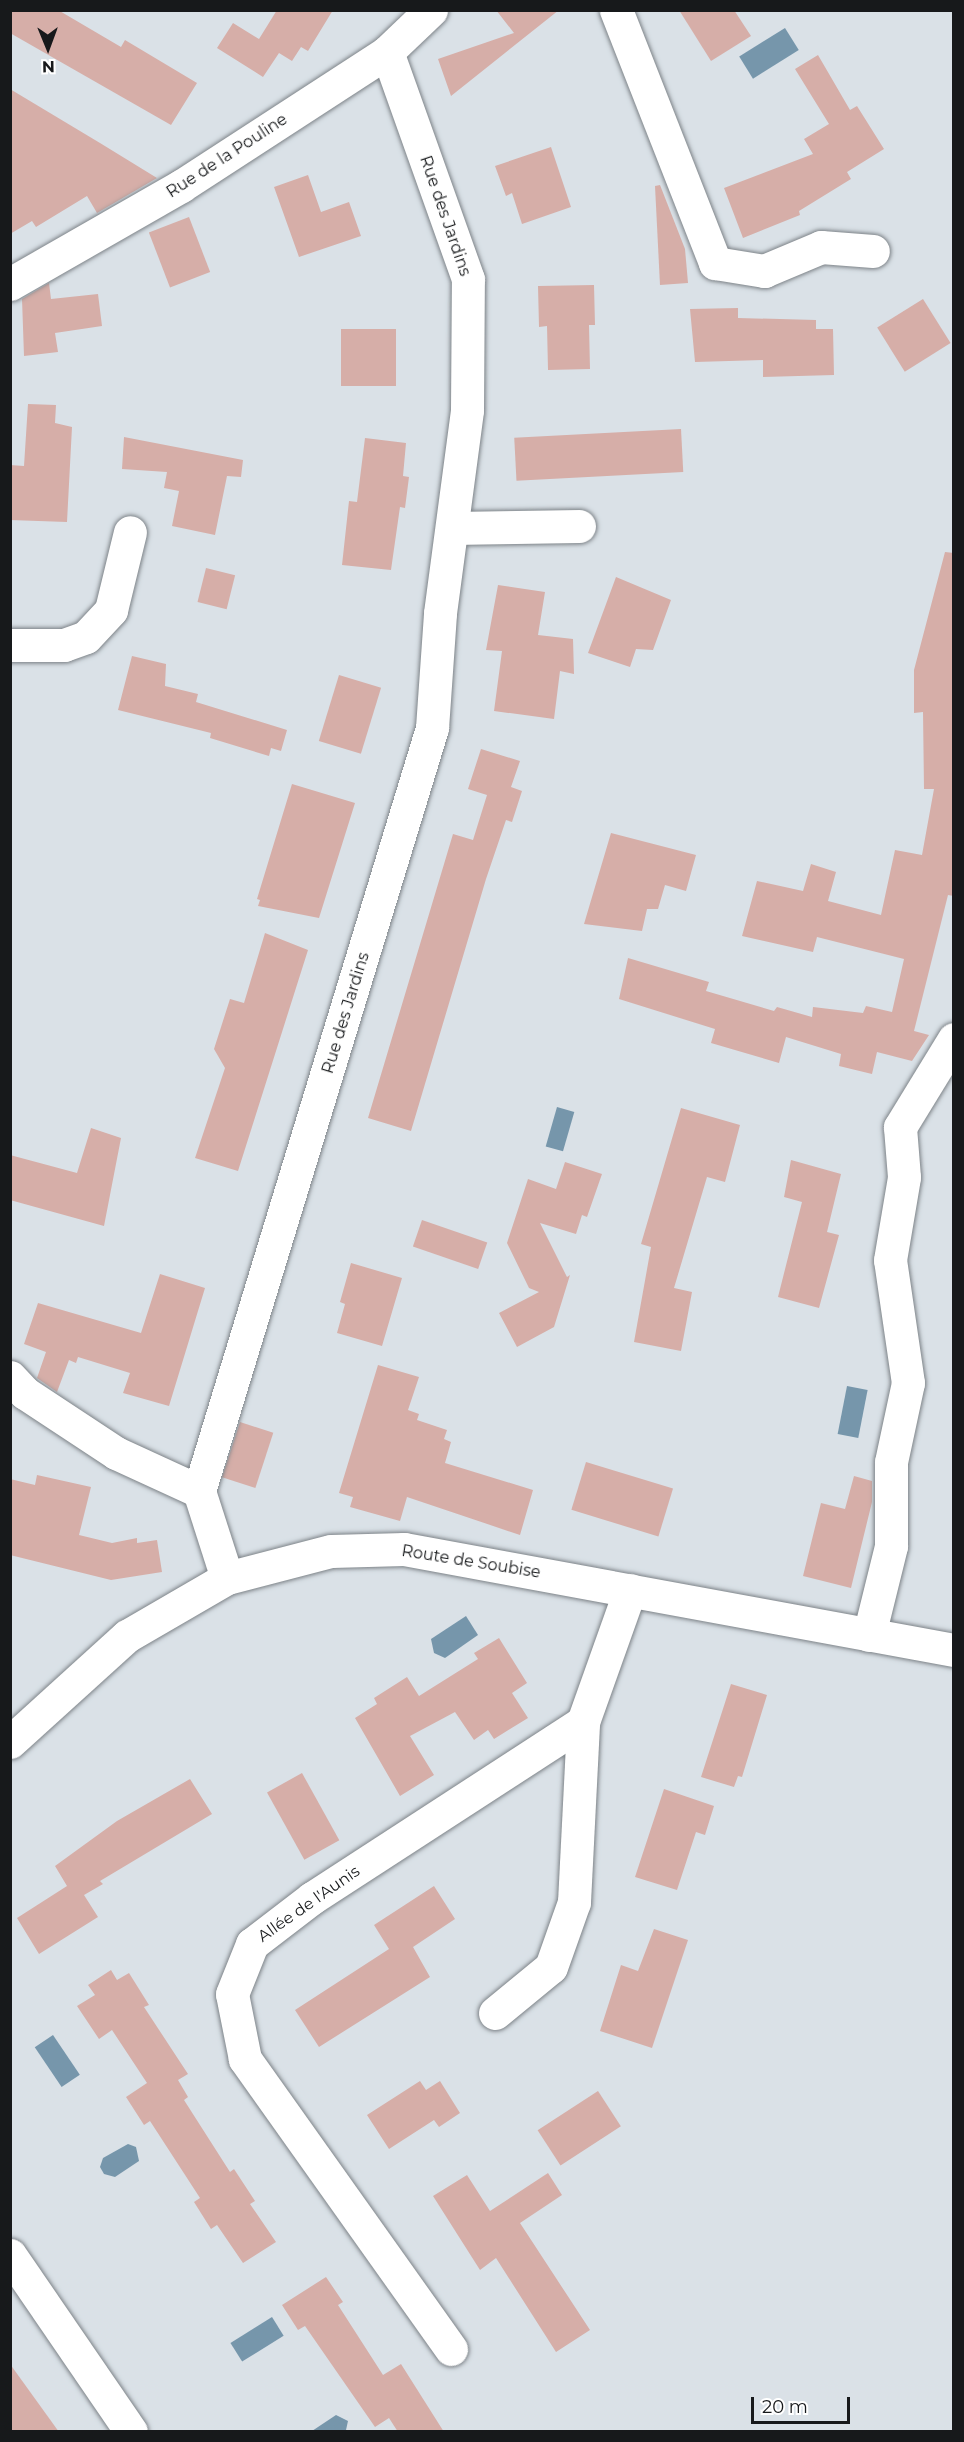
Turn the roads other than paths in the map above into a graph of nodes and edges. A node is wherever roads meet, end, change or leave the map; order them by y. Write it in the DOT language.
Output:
graph roads {
  1 [pos="431,10"];
  2 [pos="616,10"];
  3 [pos="387,52"];
  4 [pos="873,251"];
  5 [pos="10,284"];
  6 [pos="579,526"];
  7 [pos="452,528"];
  8 [pos="130,532"];
  9 [pos="10,645"];
  10 [pos="954,1039"];
  11 [pos="10,1377"];
  12 [pos="200,1491"];
  13 [pos="227,1578"];
  14 [pos="630,1590"];
  15 [pos="869,1635"];
  16 [pos="954,1650"];
  17 [pos="583,1722"];
  18 [pos="10,1742"];
  19 [pos="495,2013"];
  20 [pos="10,2255"];
  21 [pos="451,2349"];
  22 [pos="131,2432"];
  1 -- 3 [label="street, Rue de la Pouline"];
  2 -- 4 [label="street"];
  3 -- 5 [label="street, Rue de la Pouline"];
  3 -- 7 [label="street, Rue des Jardins"];
  6 -- 7 [label="street"];
  7 -- 12 [label="street, Rue des Jardins"];
  8 -- 9 [label="street"];
  10 -- 15 [label="street"];
  11 -- 12 [label="street"];
  12 -- 13 [label="street"];
  13 -- 14 [label="street, Route de Soubise"];
  13 -- 18 [label="street, Route de Soubise"];
  14 -- 15 [label="street, Route de Soubise"];
  14 -- 17 [label="street"];
  15 -- 16 [label="street, Route de Soubise"];
  17 -- 19 [label="street"];
  17 -- 21 [label="street, Allée de l'Aunis"];
  20 -- 22 [label="street"];
}
